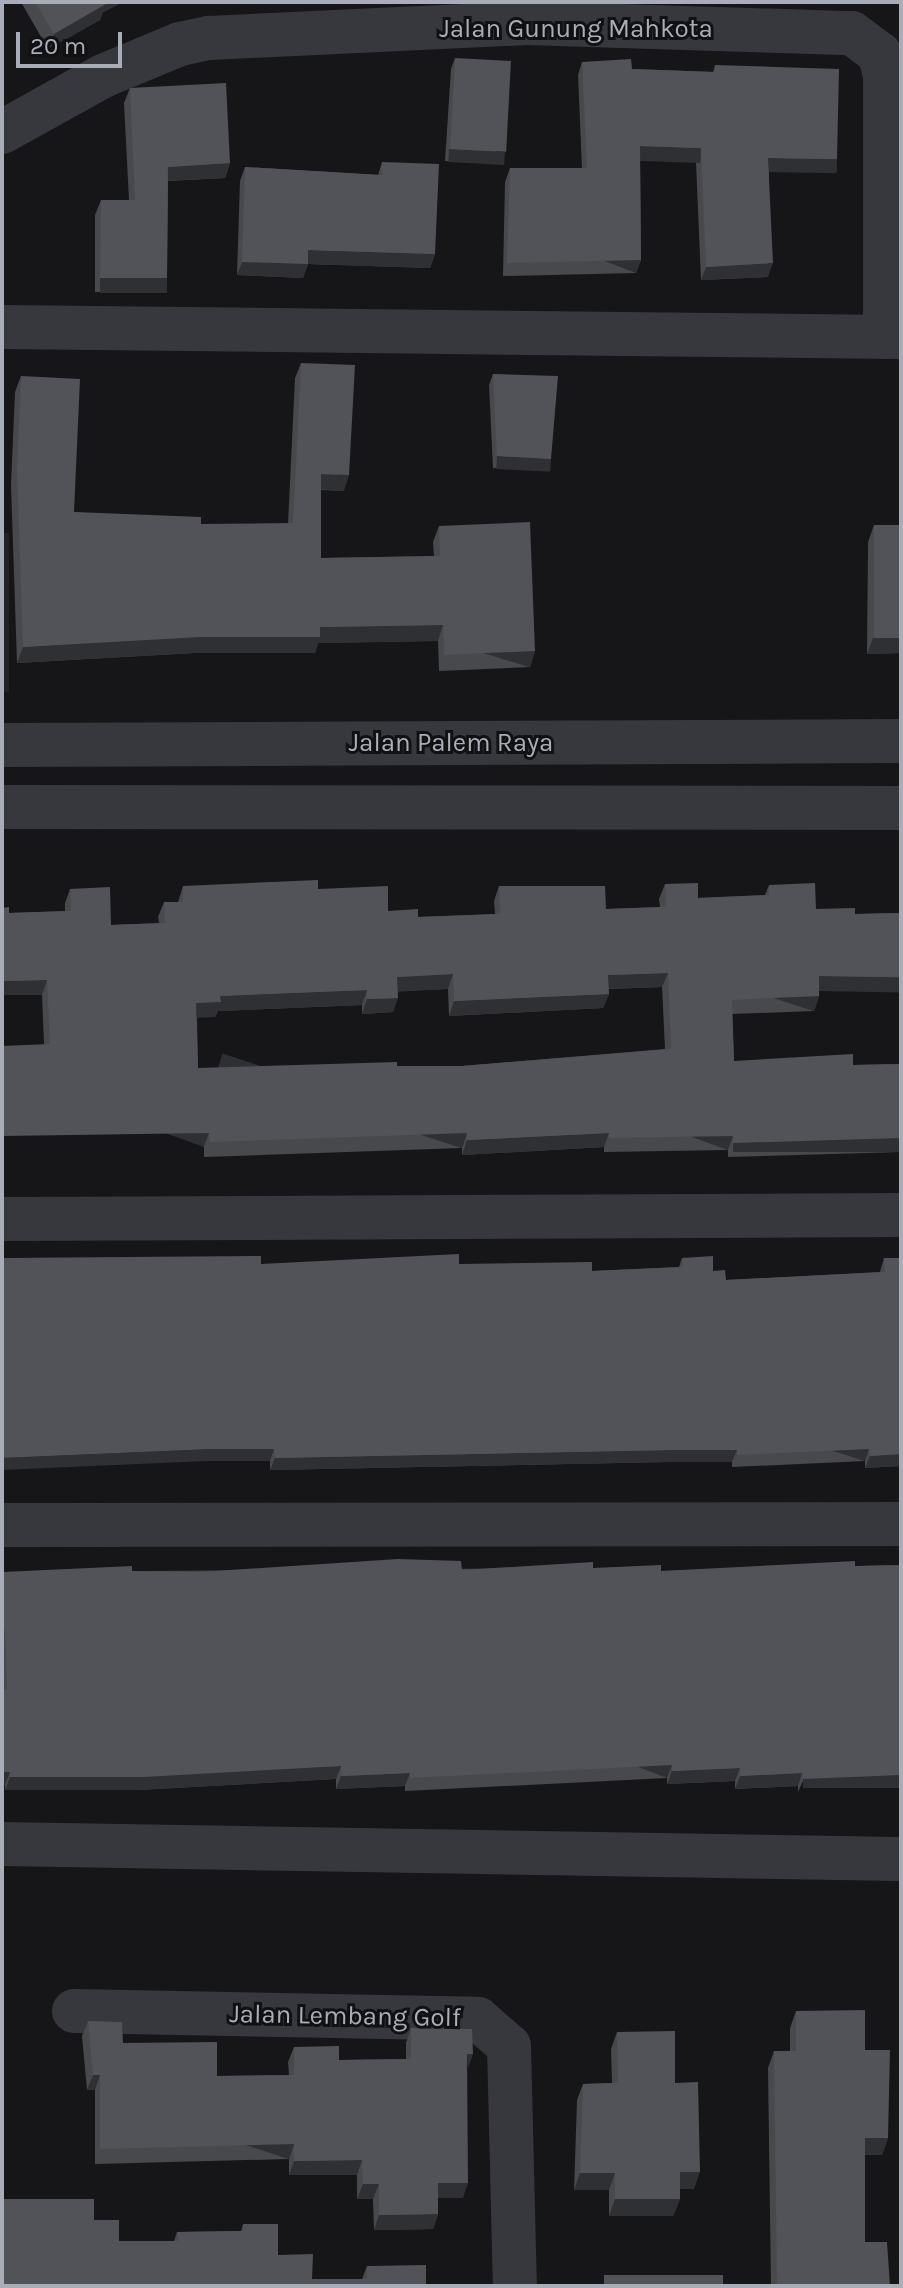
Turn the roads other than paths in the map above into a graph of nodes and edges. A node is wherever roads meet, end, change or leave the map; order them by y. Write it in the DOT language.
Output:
graph roads {
  1 [pos="527,13"];
  2 [pos="2,132"];
  3 [pos="2,327"];
  4 [pos="893,337"];
  5 [pos="901,741"];
  6 [pos="2,745"];
  7 [pos="2,807"];
  8 [pos="901,808"];
  9 [pos="901,1215"];
  10 [pos="2,1219"];
  11 [pos="901,1524"];
  12 [pos="2,1525"];
  13 [pos="2,1844"];
  14 [pos="901,1859"];
  15 [pos="74,2011"];
  16 [pos="515,2286"];
  1 -- 2 [label="street, Jalan Gunung Mahkota"];
  1 -- 4 [label="street, Jalan Gunung Mahkota"];
  3 -- 4 [label="street, Jalan Gunung Mahkota"];
  5 -- 6 [label="street, Jalan Palem Raya"];
  7 -- 8 [label="street"];
  9 -- 10 [label="street"];
  11 -- 12 [label="street"];
  13 -- 14 [label="street"];
  15 -- 16 [label="street, Jalan Lembang Golf"];
}
